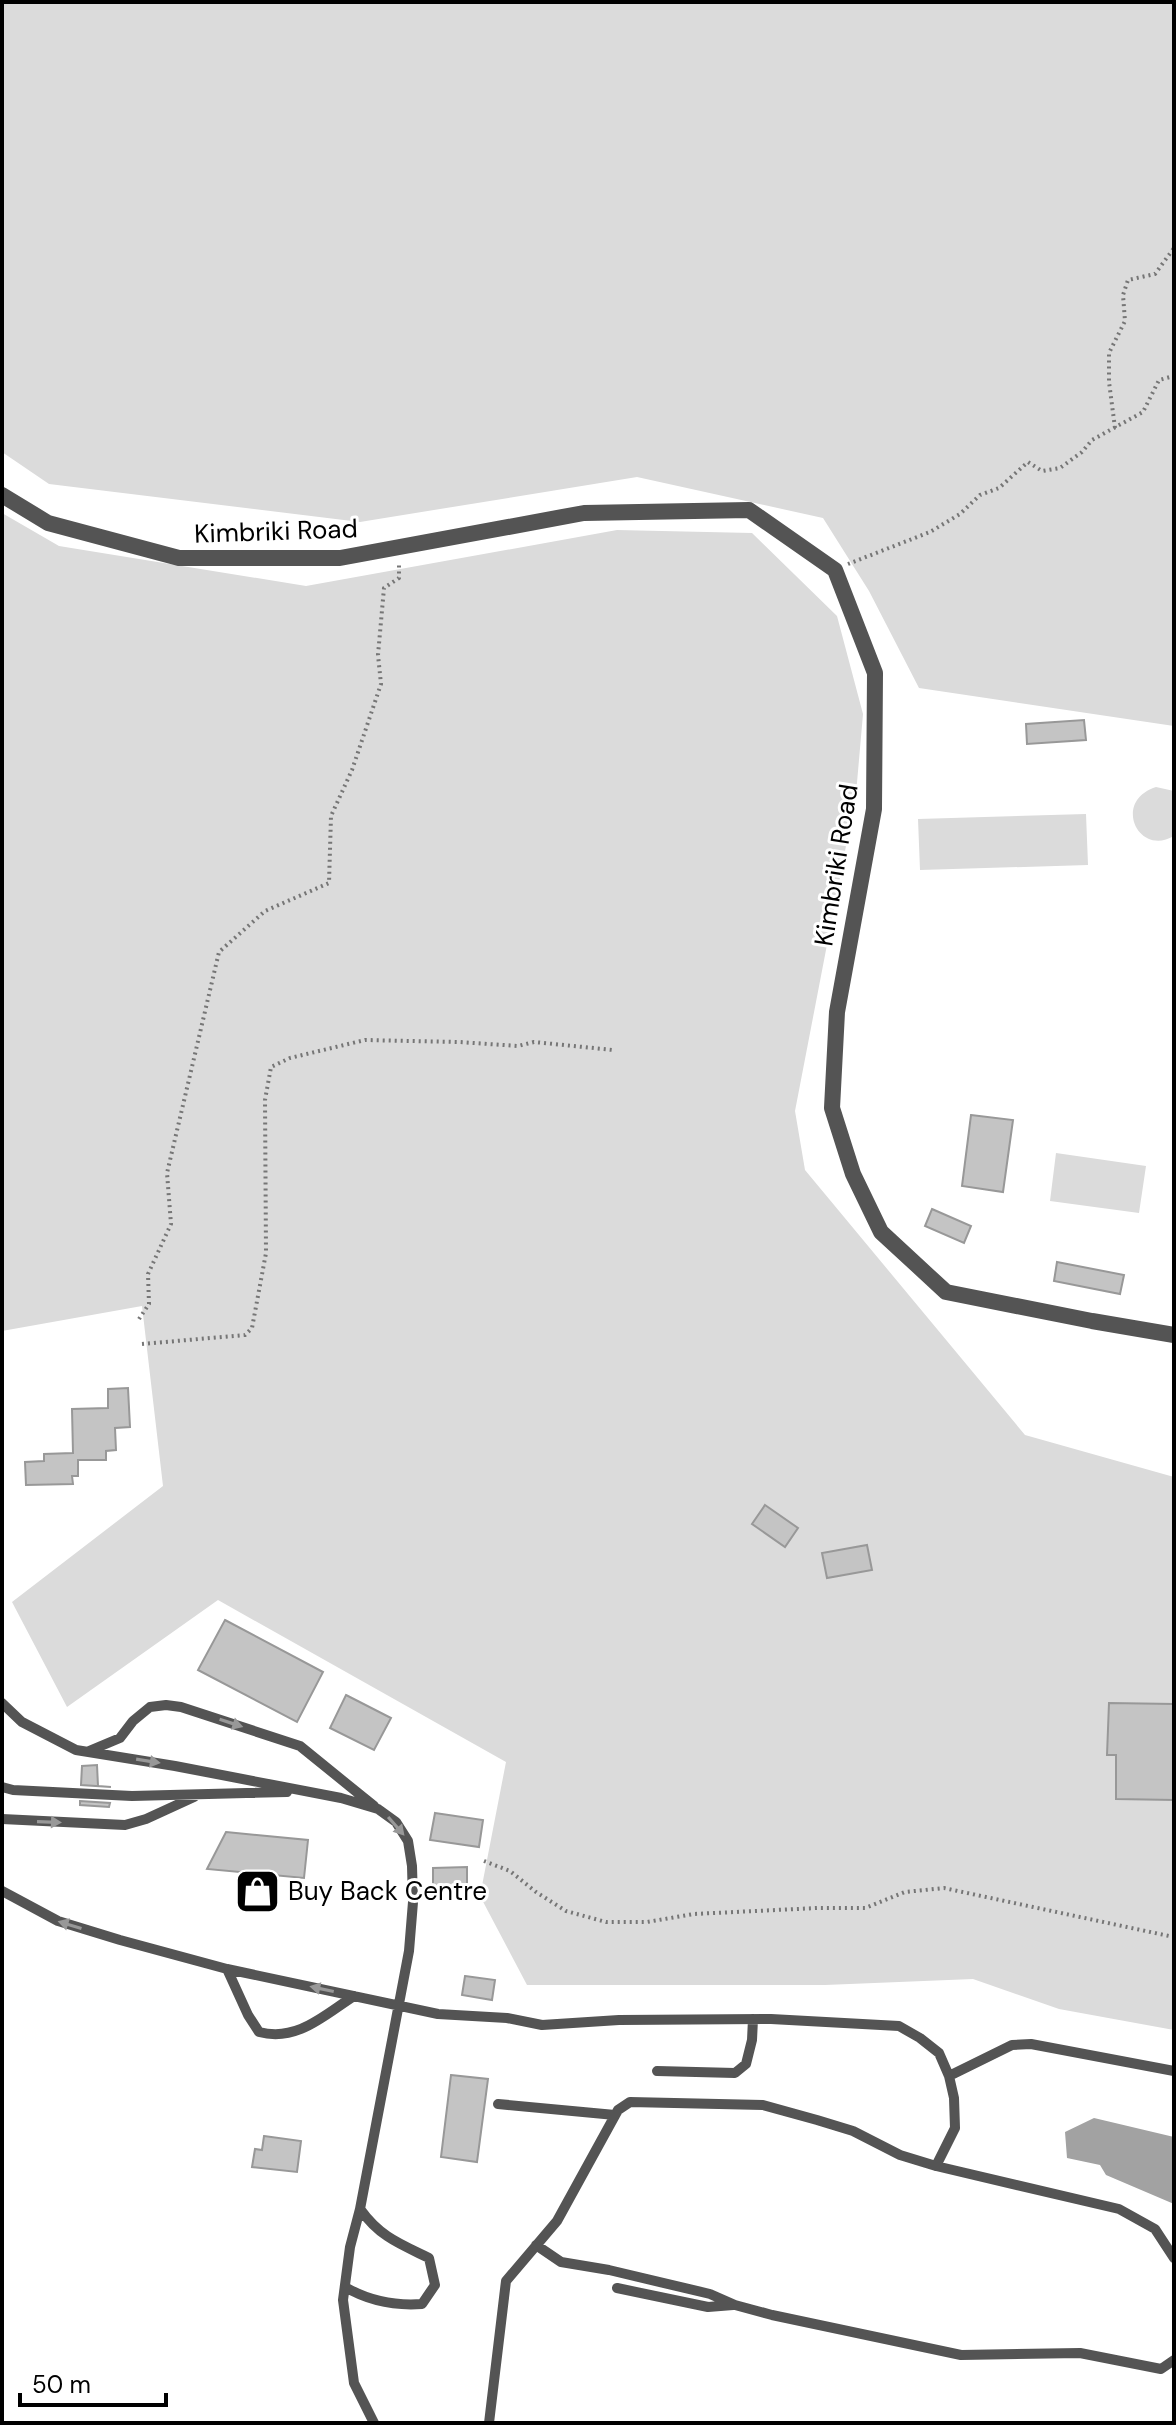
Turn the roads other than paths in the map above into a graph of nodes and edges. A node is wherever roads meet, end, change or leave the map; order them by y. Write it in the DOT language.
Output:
graph roads {
  1 [pos="2,495"];
  2 [pos="1174,1335"];
  3 [pos="2,1703"];
  4 [pos="87,1752"];
  5 [pos="2,1787"];
  6 [pos="310,1792"];
  7 [pos="201,1794"];
  8 [pos="378,1809"];
  9 [pos="5,1820"];
  10 [pos="2,1891"];
  11 [pos="227,1969"];
  12 [pos="354,1996"];
  13 [pos="398,2005"];
  14 [pos="753,2019"];
  15 [pos="657,2071"];
  16 [pos="1174,2071"];
  17 [pos="949,2076"];
  18 [pos="498,2104"];
  19 [pos="615,2115"];
  20 [pos="936,2166"];
  21 [pos="360,2209"];
  22 [pos="536,2245"];
  23 [pos="1174,2258"];
  24 [pos="345,2287"];
  25 [pos="617,2288"];
  26 [pos="735,2305"];
  27 [pos="1174,2360"];
  28 [pos="374,2423"];
  29 [pos="489,2423"];
  1 -- 2 [label="street, Kimbriki Road"];
  3 -- 4 [label="lane"];
  4 -- 6 [label="lane, one-way"];
  4 -- 8 [label="lane, one-way"];
  5 -- 7 [label="lane"];
  6 -- 7 [label="lane"];
  6 -- 8 [label="lane"];
  9 -- 7 [label="lane, one-way"];
  8 -- 13 [label="lane, one-way"];
  11 -- 10 [label="lane, one-way"];
  12 -- 11 [label="lane, one-way"];
  11 -- 12 [label="lane"];
  12 -- 13 [label="lane"];
  13 -- 14 [label="lane"];
  13 -- 21 [label="lane"];
  14 -- 15 [label="lane"];
  14 -- 17 [label="lane"];
  16 -- 17 [label="lane"];
  17 -- 20 [label="lane"];
  18 -- 19 [label="lane"];
  19 -- 20 [label="lane"];
  19 -- 22 [label="lane"];
  20 -- 23 [label="lane"];
  21 -- 24 [label="lane"];
  21 -- 24 [label="lane"];
  22 -- 26 [label="lane"];
  22 -- 29 [label="lane"];
  24 -- 28 [label="lane"];
  25 -- 26 [label="lane"];
  26 -- 27 [label="lane"];
}
